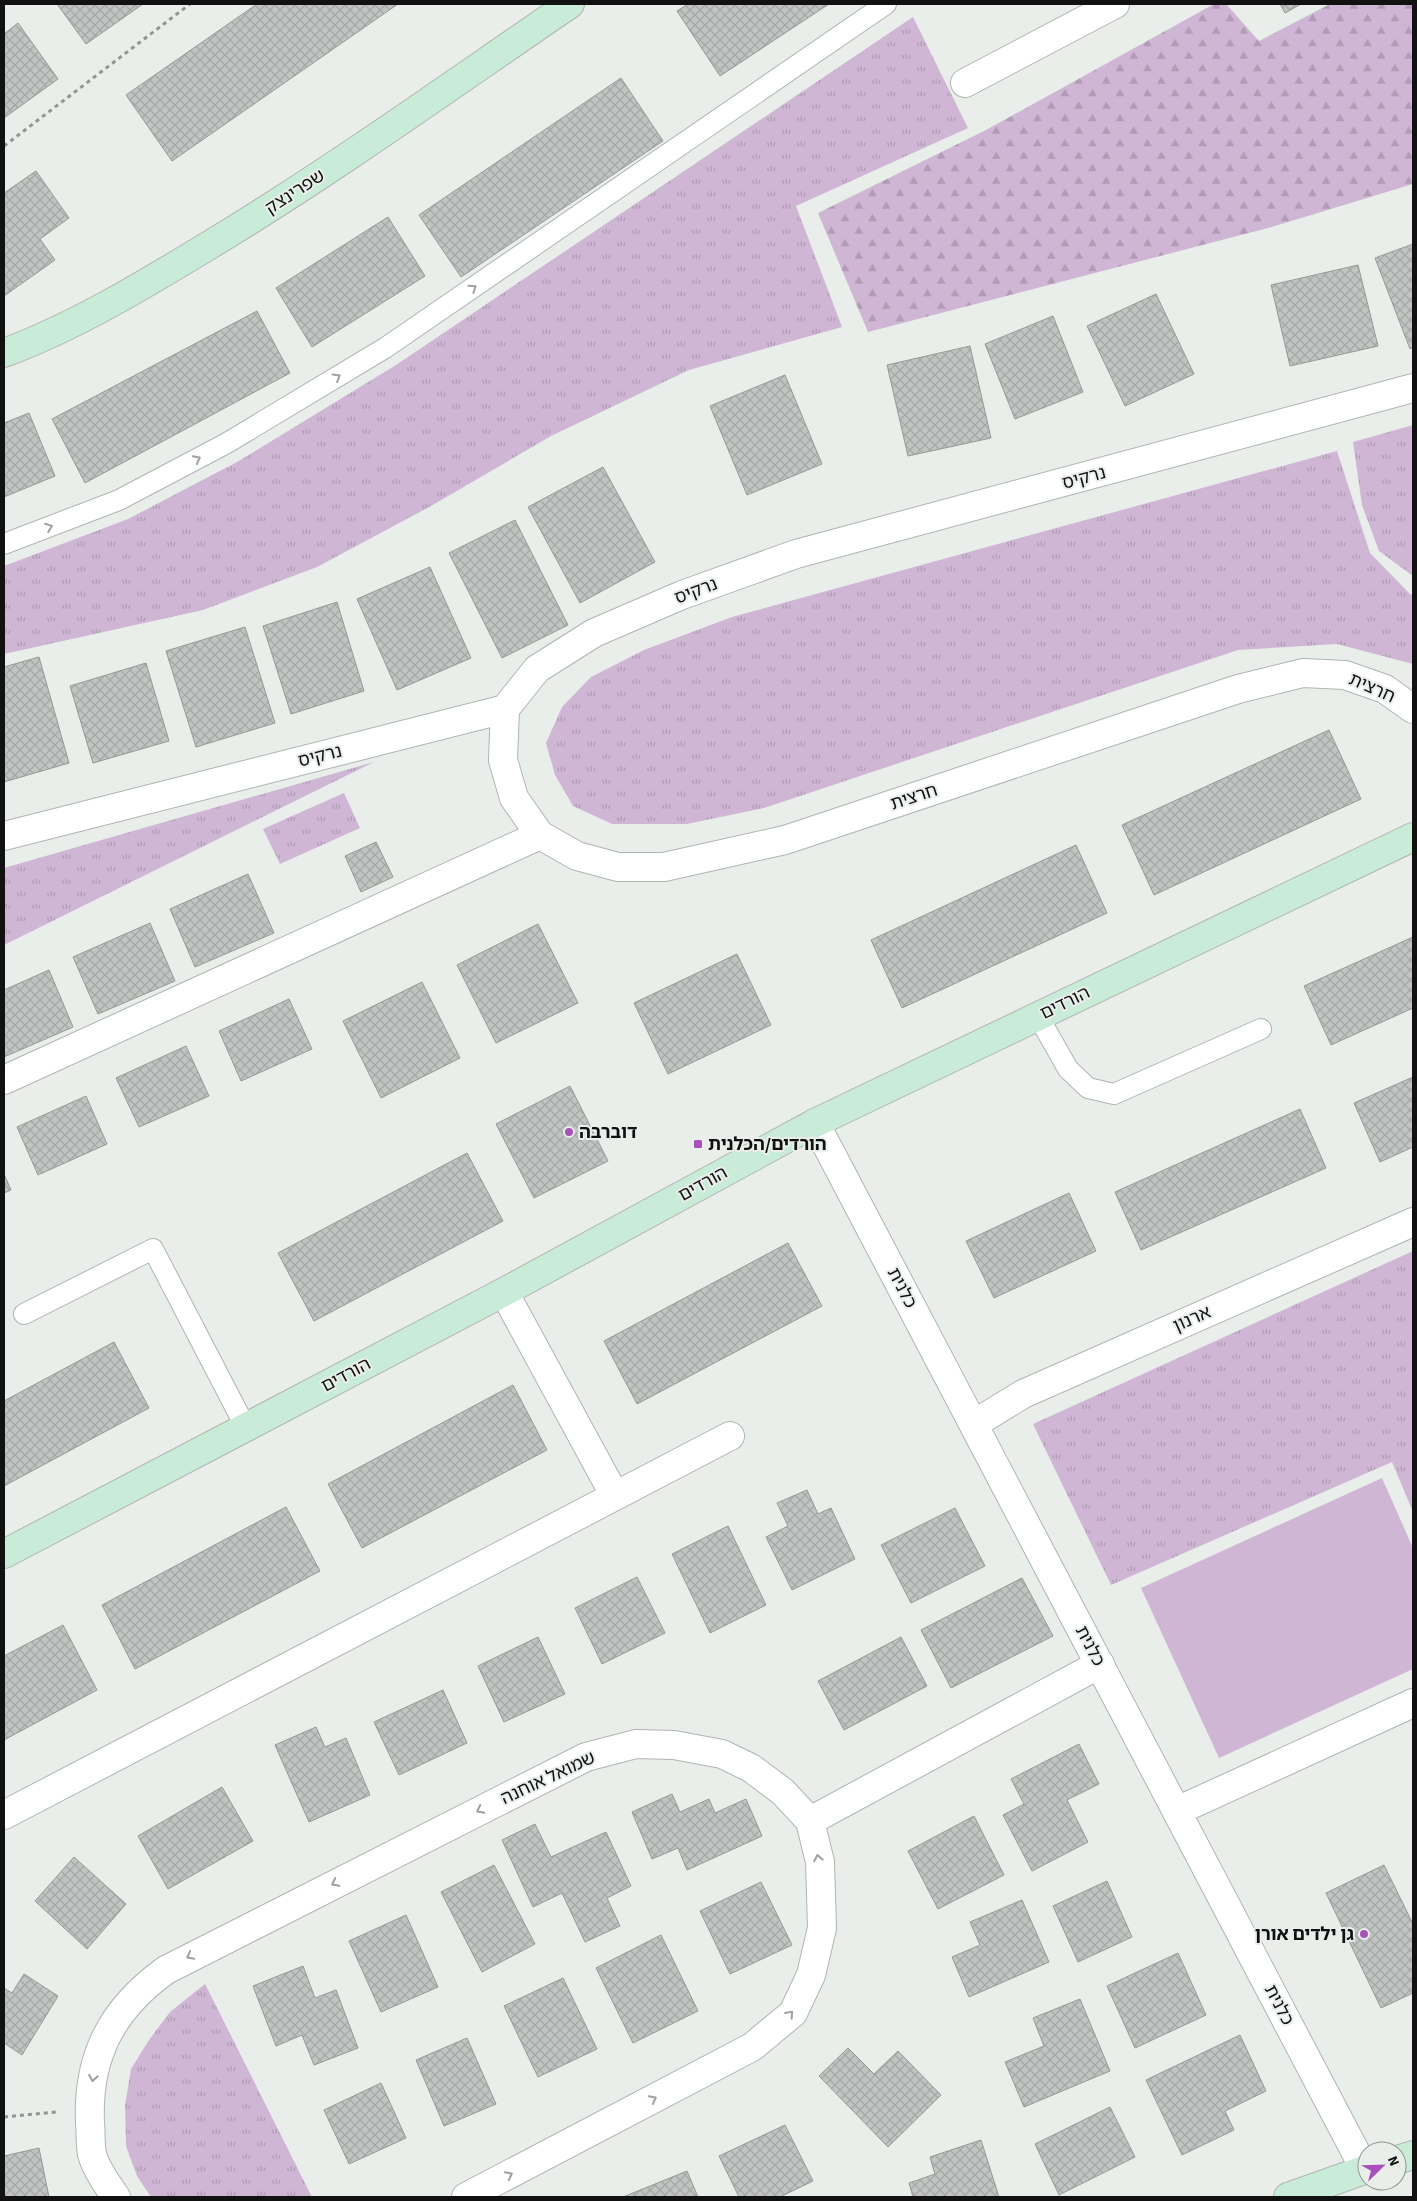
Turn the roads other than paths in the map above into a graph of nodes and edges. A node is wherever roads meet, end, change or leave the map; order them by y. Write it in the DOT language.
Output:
graph roads {
  1 [pos="570,4"];
  2 [pos="886,4"];
  3 [pos="1115,4"];
  4 [pos="966,83"];
  5 [pos="4,353"];
  6 [pos="1413,388"];
  7 [pos="4,544"];
  8 [pos="505,709"];
  9 [pos="1413,709"];
  10 [pos="540,835"];
  11 [pos="4,836"];
  12 [pos="1413,837"];
  13 [pos="1038,1016"];
  14 [pos="1261,1029"];
  15 [pos="4,1080"];
  16 [pos="816,1123"];
  17 [pos="1413,1222"];
  18 [pos="504,1292"];
  19 [pos="24,1314"];
  20 [pos="974,1424"];
  21 [pos="246,1428"];
  22 [pos="730,1436"];
  23 [pos="615,1496"];
  24 [pos="4,1554"];
  25 [pos="1100,1664"];
  26 [pos="1413,1703"];
  27 [pos="1177,1811"];
  28 [pos="4,1815"];
  29 [pos="810,1821"];
  30 [pos="1357,2153"];
  31 [pos="1357,2173"];
  32 [pos="116,2197"];
  33 [pos="466,2197"];
  34 [pos="1288,2197"];
  1 -- 5 [label="street, שפרינצק"];
  7 -- 2 [label="lane, one-way"];
  3 -- 4 [label="street"];
  6 -- 8 [label="street, נרקיס"];
  8 -- 10 [label="street, חרצית"];
  8 -- 11 [label="street, נרקיס"];
  9 -- 10 [label="street, חרצית"];
  10 -- 15 [label="street"];
  12 -- 13 [label="street, הורדים"];
  13 -- 14 [label="lane"];
  13 -- 16 [label="street, הורדים"];
  16 -- 18 [label="street, הורדים"];
  16 -- 20 [label="street, כלנית"];
  17 -- 20 [label="street, ארנון"];
  18 -- 21 [label="street, הורדים"];
  18 -- 23 [label="street"];
  19 -- 21 [label="lane"];
  20 -- 25 [label="street, כלנית"];
  21 -- 24 [label="street, הורדים"];
  22 -- 23 [label="street"];
  23 -- 28 [label="street"];
  25 -- 27 [label="street, כלנית"];
  25 -- 29 [label="street"];
  26 -- 27 [label="street"];
  27 -- 30 [label="street, כלנית"];
  29 -- 32 [label="street, שמואל אוחנה, one-way"];
  33 -- 29 [label="street, שמואל אוחנה, one-way"];
  31 -- 34 [label="street"];
}
